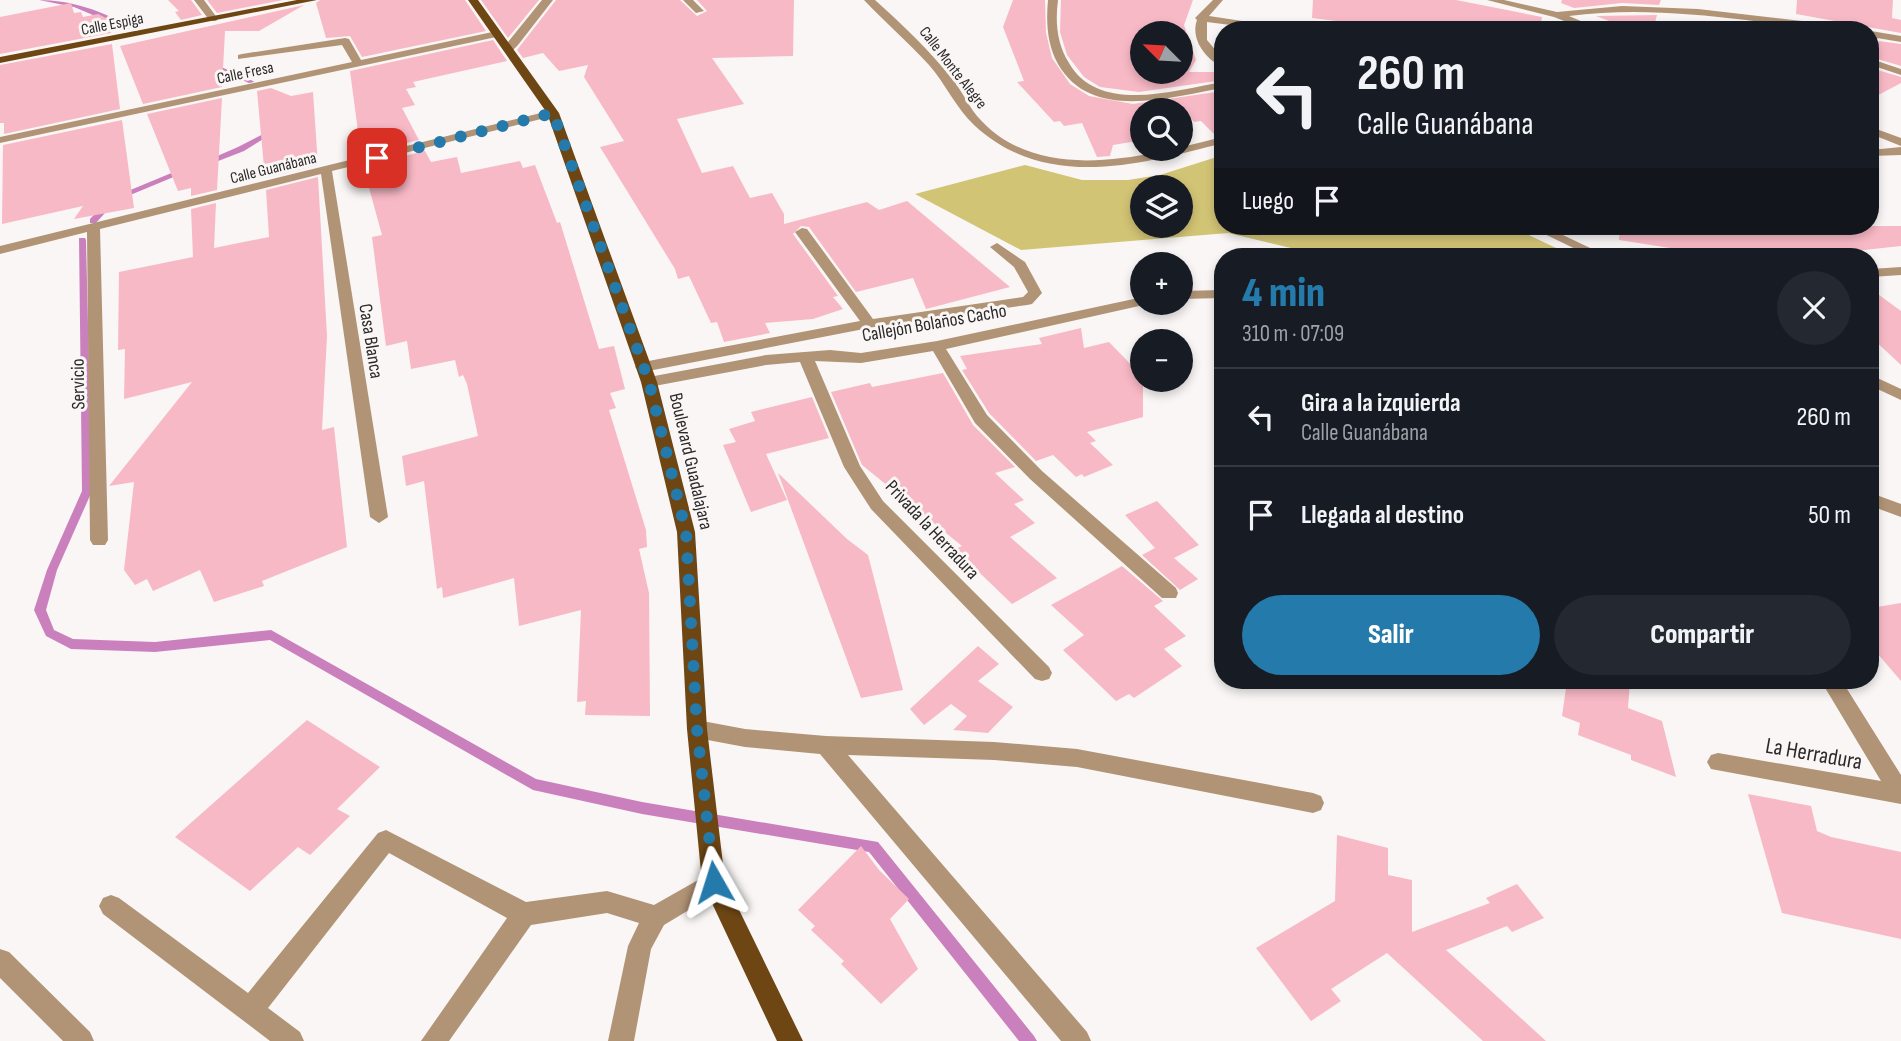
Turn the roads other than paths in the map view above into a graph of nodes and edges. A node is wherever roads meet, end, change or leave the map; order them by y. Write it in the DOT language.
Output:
graph roads {
  1 [pos="199,0"];
  2 [pos="312,0"];
  3 [pos="473,0"];
  4 [pos="548,0"];
  5 [pos="688,0"];
  6 [pos="869,0"];
  7 [pos="1054,0"];
  8 [pos="1218,0"];
  9 [pos="1492,0"];
  10 [pos="1506,1"];
  11 [pos="699,12"];
  12 [pos="1741,13"];
  13 [pos="1557,15"];
  14 [pos="1200,18"];
  15 [pos="213,19"];
  16 [pos="1224,21"];
  17 [pos="1573,21"];
  18 [pos="1760,21"];
  19 [pos="1789,21"];
  20 [pos="497,34"];
  21 [pos="1879,35"];
  22 [pos="1901,39"];
  23 [pos="508,49"];
  24 [pos="1214,56"];
  25 [pos="243,57"];
  26 [pos="0,60"];
  27 [pos="358,63"];
  28 [pos="1879,65"];
  29 [pos="1901,72"];
  30 [pos="1214,86"];
  31 [pos="553,113"];
  32 [pos="1879,134"];
  33 [pos="0,140"];
  34 [pos="1214,142"];
  35 [pos="1901,142"];
  36 [pos="1901,150"];
  37 [pos="1879,152"];
  38 [pos="326,170"];
  39 [pos="93,228"];
  40 [pos="802,232"];
  41 [pos="1554,235"];
  42 [pos="997,247"];
  43 [pos="1582,248"];
  44 [pos="0,250"];
  45 [pos="1901,271"];
  46 [pos="1879,272"];
  47 [pos="1214,294"];
  48 [pos="1193,295"];
  49 [pos="1130,304"];
  50 [pos="869,324"];
  51 [pos="937,346"];
  52 [pos="805,356"];
  53 [pos="643,367"];
  54 [pos="649,382"];
  55 [pos="1879,384"];
  56 [pos="1901,395"];
  57 [pos="1879,502"];
  58 [pos="1901,511"];
  59 [pos="379,517"];
  60 [pos="99,540"];
  61 [pos="1169,593"];
  62 [pos="1042,673"];
  63 [pos="1836,689"];
  64 [pos="697,729"];
  65 [pos="825,745"];
  66 [pos="1718,762"];
  67 [pos="1901,794"];
  68 [pos="1313,803"];
  69 [pos="714,882"];
  70 [pos="111,906"];
  71 [pos="524,914"];
  72 [pos="656,917"];
  73 [pos="0,961"];
  74 [pos="250,1011"];
  75 [pos="81,1041"];
  76 [pos="291,1041"];
  77 [pos="434,1041"];
  78 [pos="621,1041"];
  79 [pos="790,1041"];
  80 [pos="1078,1041"];
  1 -- 15 [label="street"];
  2 -- 15 [label="main road, Calle Espiga"];
  3 -- 20 [label="main road, Boulevard Guadalajara"];
  4 -- 23 [label="street"];
  5 -- 11 [label="street"];
  6 -- 34 [label="street, Calle Monte Alegre"];
  7 -- 30 [label="street"];
  8 -- 14 [label="street"];
  9 -- 10 [label="street"];
  10 -- 13 [label="street"];
  12 -- 13 [label="street"];
  12 -- 18 [label="street"];
  12 -- 19 [label="street"];
  13 -- 17 [label="street"];
  14 -- 16 [label="street"];
  14 -- 24 [label="street"];
  15 -- 26 [label="main road, Calle Espiga"];
  20 -- 23 [label="main road, Boulevard Guadalajara"];
  20 -- 27 [label="street, Calle Fresa"];
  21 -- 22 [label="street"];
  23 -- 31 [label="main road, Boulevard Guadalajara"];
  25 -- 27 [label="street"];
  27 -- 33 [label="street, Calle Fresa"];
  28 -- 29 [label="street"];
  31 -- 38 [label="street, Calle Guanábana"];
  31 -- 53 [label="main road, Boulevard Guadalajara"];
  32 -- 35 [label="street"];
  36 -- 37 [label="street"];
  38 -- 39 [label="street, Calle Guanábana"];
  38 -- 59 [label="street, Casa Blanca"];
  39 -- 44 [label="street, Calle Guanábana"];
  39 -- 60 [label="street, Servicio"];
  40 -- 50 [label="street"];
  41 -- 43 [label="street"];
  42 -- 50 [label="street"];
  45 -- 46 [label="street"];
  47 -- 48 [label="street"];
  49 -- 51 [label="street, Callejón Bolaños Cacho"];
  50 -- 53 [label="street"];
  51 -- 52 [label="street, Callejón Bolaños Cacho"];
  51 -- 61 [label="street"];
  52 -- 54 [label="street, Callejón Bolaños Cacho"];
  52 -- 62 [label="street, Privada la Herradura"];
  53 -- 54 [label="main road, Boulevard Guadalajara"];
  54 -- 64 [label="main road, Boulevard Guadalajara"];
  55 -- 56 [label="street"];
  57 -- 58 [label="street"];
  63 -- 67 [label="street"];
  64 -- 65 [label="street"];
  64 -- 69 [label="main road, Boulevard Guadalajara"];
  65 -- 68 [label="street"];
  65 -- 80 [label="street"];
  66 -- 67 [label="street, La Herradura"];
  69 -- 72 [label="street"];
  69 -- 79 [label="main road, Boulevard Guadalajara"];
  70 -- 74 [label="street"];
  71 -- 72 [label="street"];
  71 -- 74 [label="street"];
  71 -- 77 [label="street"];
  72 -- 78 [label="street"];
  73 -- 75 [label="street"];
  74 -- 76 [label="street"];
}
